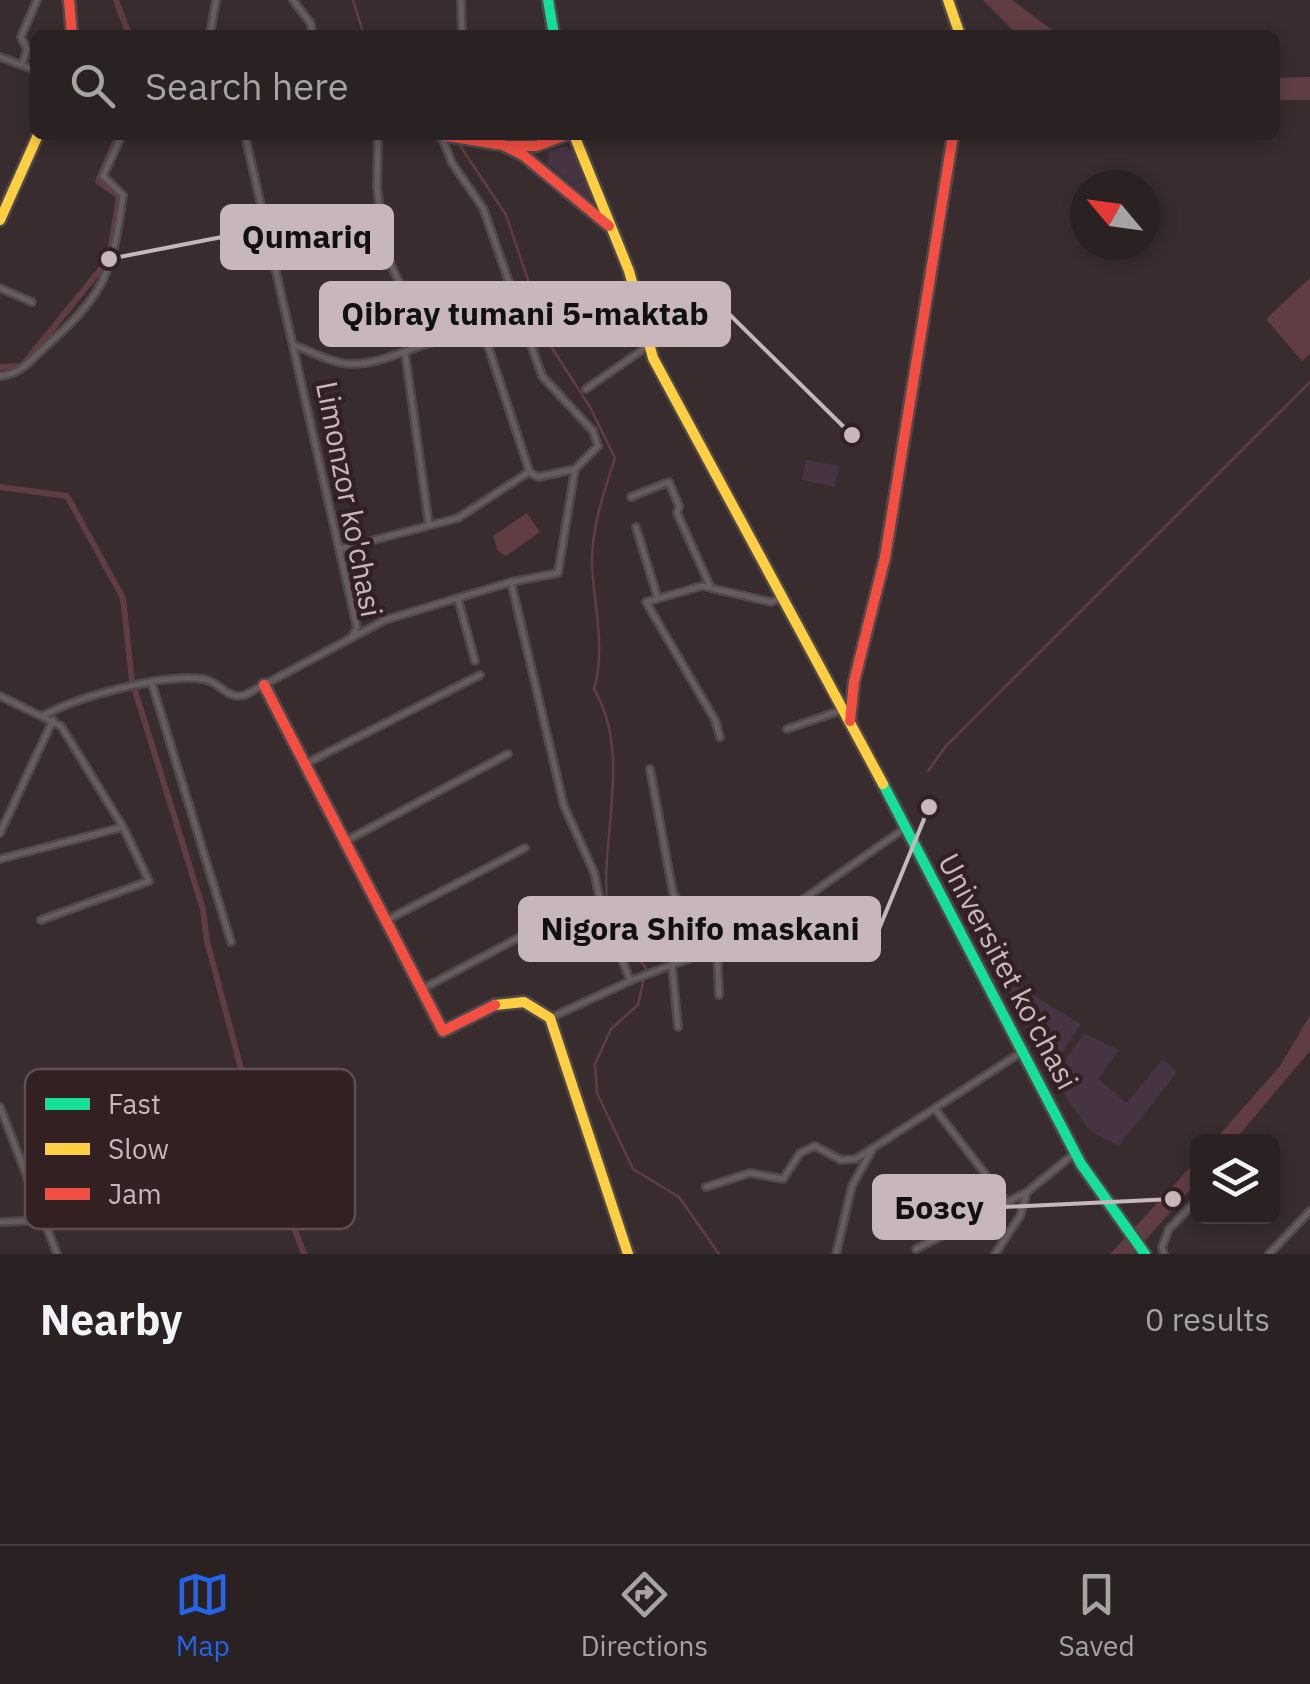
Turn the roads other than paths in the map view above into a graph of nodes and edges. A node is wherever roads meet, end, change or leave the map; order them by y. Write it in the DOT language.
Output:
graph roads {
  1 [pos="37,0"];
  2 [pos="70,0"];
  3 [pos="216,0"];
  4 [pos="293,0"];
  5 [pos="462,0"];
  6 [pos="548,0"];
  7 [pos="948,0"];
  8 [pos="72,30"];
  9 [pos="211,30"];
  10 [pos="312,30"];
  11 [pos="462,30"];
  12 [pos="553,30"];
  13 [pos="958,30"];
  14 [pos="0,56"];
  15 [pos="22,65"];
  16 [pos="30,68"];
  17 [pos="36,140"];
  18 [pos="120,140"];
  19 [pos="246,140"];
  20 [pos="378,140"];
  21 [pos="445,140"];
  22 [pos="489,140"];
  23 [pos="552,140"];
  24 [pos="576,140"];
  25 [pos="953,140"];
  26 [pos="504,145"];
  27 [pos="0,220"];
  28 [pos="612,229"];
  29 [pos="0,288"];
  30 [pos="32,302"];
  31 [pos="428,343"];
  32 [pos="293,345"];
  33 [pos="648,346"];
  34 [pos="405,352"];
  35 [pos="0,376"];
  36 [pos="586,389"];
  37 [pos="575,469"];
  38 [pos="529,472"];
  39 [pos="631,496"];
  40 [pos="429,525"];
  41 [pos="636,528"];
  42 [pos="340,549"];
  43 [pos="511,582"];
  44 [pos="710,586"];
  45 [pos="657,596"];
  46 [pos="780,598"];
  47 [pos="458,599"];
  48 [pos="350,640"];
  49 [pos="475,662"];
  50 [pos="480,675"];
  51 [pos="854,682"];
  52 [pos="152,684"];
  53 [pos="264,685"];
  54 [pos="834,694"];
  55 [pos="0,696"];
  56 [pos="842,710"];
  57 [pos="43,716"];
  58 [pos="53,720"];
  59 [pos="850,724"];
  60 [pos="787,730"];
  61 [pos="720,737"];
  62 [pos="508,754"];
  63 [pos="305,764"];
  64 [pos="650,769"];
  65 [pos="123,827"];
  66 [pos="905,828"];
  67 [pos="0,833"];
  68 [pos="344,842"];
  69 [pos="525,848"];
  70 [pos="0,859"];
  71 [pos="42,920"];
  72 [pos="385,921"];
  73 [pos="522,936"];
  74 [pos="231,942"];
  75 [pos="713,950"];
  76 [pos="672,965"];
  77 [pos="632,980"];
  78 [pos="422,989"];
  79 [pos="719,995"];
  80 [pos="550,1018"];
  81 [pos="678,1027"];
  82 [pos="1025,1050"];
  83 [pos="0,1107"];
  84 [pos="935,1109"];
  85 [pos="874,1148"];
  86 [pos="1075,1153"];
  87 [pos="25,1171"];
  88 [pos="706,1187"];
  89 [pos="1027,1192"];
  90 [pos="1006,1201"];
  91 [pos="1190,1207"];
  92 [pos="1310,1211"];
  93 [pos="25,1221"];
  94 [pos="0,1222"];
  95 [pos="48,1229"];
  96 [pos="916,1249"];
  97 [pos="58,1254"];
  98 [pos="628,1254"];
  99 [pos="836,1254"];
  100 [pos="995,1254"];
  101 [pos="1146,1254"];
  102 [pos="1164,1254"];
  103 [pos="1269,1254"];
  1 -- 15 [label="street"];
  2 -- 8 [label="main road"];
  3 -- 9 [label="street"];
  4 -- 10 [label="street"];
  5 -- 11 [label="street"];
  6 -- 12 [label="main road"];
  7 -- 13 [label="main road"];
  14 -- 15 [label="street"];
  15 -- 16 [label="street"];
  17 -- 27 [label="main road"];
  18 -- 35 [label="street"];
  19 -- 32 [label="street, Limonzor ko'chasi"];
  20 -- 31 [label="street"];
  21 -- 37 [label="street"];
  22 -- 26 [label="main road"];
  23 -- 26 [label="main road"];
  24 -- 28 [label="main road, Universitet ko'chasi"];
  25 -- 51 [label="main road"];
  26 -- 28 [label="main road"];
  28 -- 33 [label="main road, Universitet ko'chasi"];
  29 -- 30 [label="street"];
  31 -- 34 [label="street"];
  31 -- 38 [label="street"];
  32 -- 34 [label="street"];
  32 -- 42 [label="street, Limonzor ko'chasi"];
  33 -- 36 [label="street"];
  33 -- 46 [label="main road, Universitet ko'chasi"];
  34 -- 40 [label="street"];
  37 -- 38 [label="street"];
  37 -- 43 [label="street, Limonzor ko'chasi"];
  38 -- 40 [label="street"];
  39 -- 44 [label="street"];
  40 -- 42 [label="street"];
  41 -- 45 [label="street"];
  42 -- 48 [label="street, Limonzor ko'chasi"];
  43 -- 47 [label="street, Limonzor ko'chasi"];
  43 -- 77 [label="street"];
  44 -- 45 [label="street"];
  44 -- 46 [label="street"];
  45 -- 61 [label="street"];
  46 -- 54 [label="main road, Universitet ko'chasi"];
  47 -- 48 [label="street, Limonzor ko'chasi"];
  47 -- 49 [label="street"];
  48 -- 53 [label="street, Limonzor ko'chasi"];
  50 -- 63 [label="street"];
  51 -- 54 [label="main road"];
  51 -- 59 [label="main road"];
  52 -- 53 [label="street, Limonzor ko'chasi"];
  52 -- 57 [label="street, Limonzor ko'chasi"];
  52 -- 74 [label="street"];
  53 -- 63 [label="main road"];
  54 -- 56 [label="main road, Universitet ko'chasi"];
  55 -- 57 [label="street"];
  56 -- 59 [label="main road, Universitet ko'chasi"];
  56 -- 60 [label="street"];
  57 -- 58 [label="street"];
  58 -- 65 [label="street"];
  58 -- 67 [label="street"];
  59 -- 66 [label="main road, Universitet ko'chasi"];
  62 -- 68 [label="street"];
  63 -- 68 [label="main road"];
  64 -- 75 [label="street"];
  65 -- 70 [label="street"];
  65 -- 71 [label="street"];
  66 -- 75 [label="street"];
  66 -- 82 [label="main road, Universitet ko'chasi"];
  68 -- 72 [label="main road"];
  69 -- 72 [label="street"];
  72 -- 78 [label="main road"];
  73 -- 78 [label="street"];
  75 -- 76 [label="street"];
  75 -- 79 [label="street"];
  76 -- 77 [label="street"];
  76 -- 81 [label="street"];
  77 -- 80 [label="street"];
  78 -- 80 [label="main road"];
  80 -- 98 [label="main road"];
  82 -- 84 [label="street"];
  82 -- 86 [label="main road, Universitet ko'chasi"];
  83 -- 87 [label="street"];
  84 -- 85 [label="street"];
  84 -- 90 [label="street"];
  85 -- 88 [label="street"];
  85 -- 99 [label="street"];
  86 -- 89 [label="street"];
  86 -- 101 [label="main road, Universitet ko'chasi"];
  89 -- 90 [label="street"];
  89 -- 100 [label="street"];
  90 -- 96 [label="street"];
  91 -- 102 [label="street"];
  92 -- 103 [label="street"];
  93 -- 94 [label="street"];
  95 -- 97 [label="street"];
}
